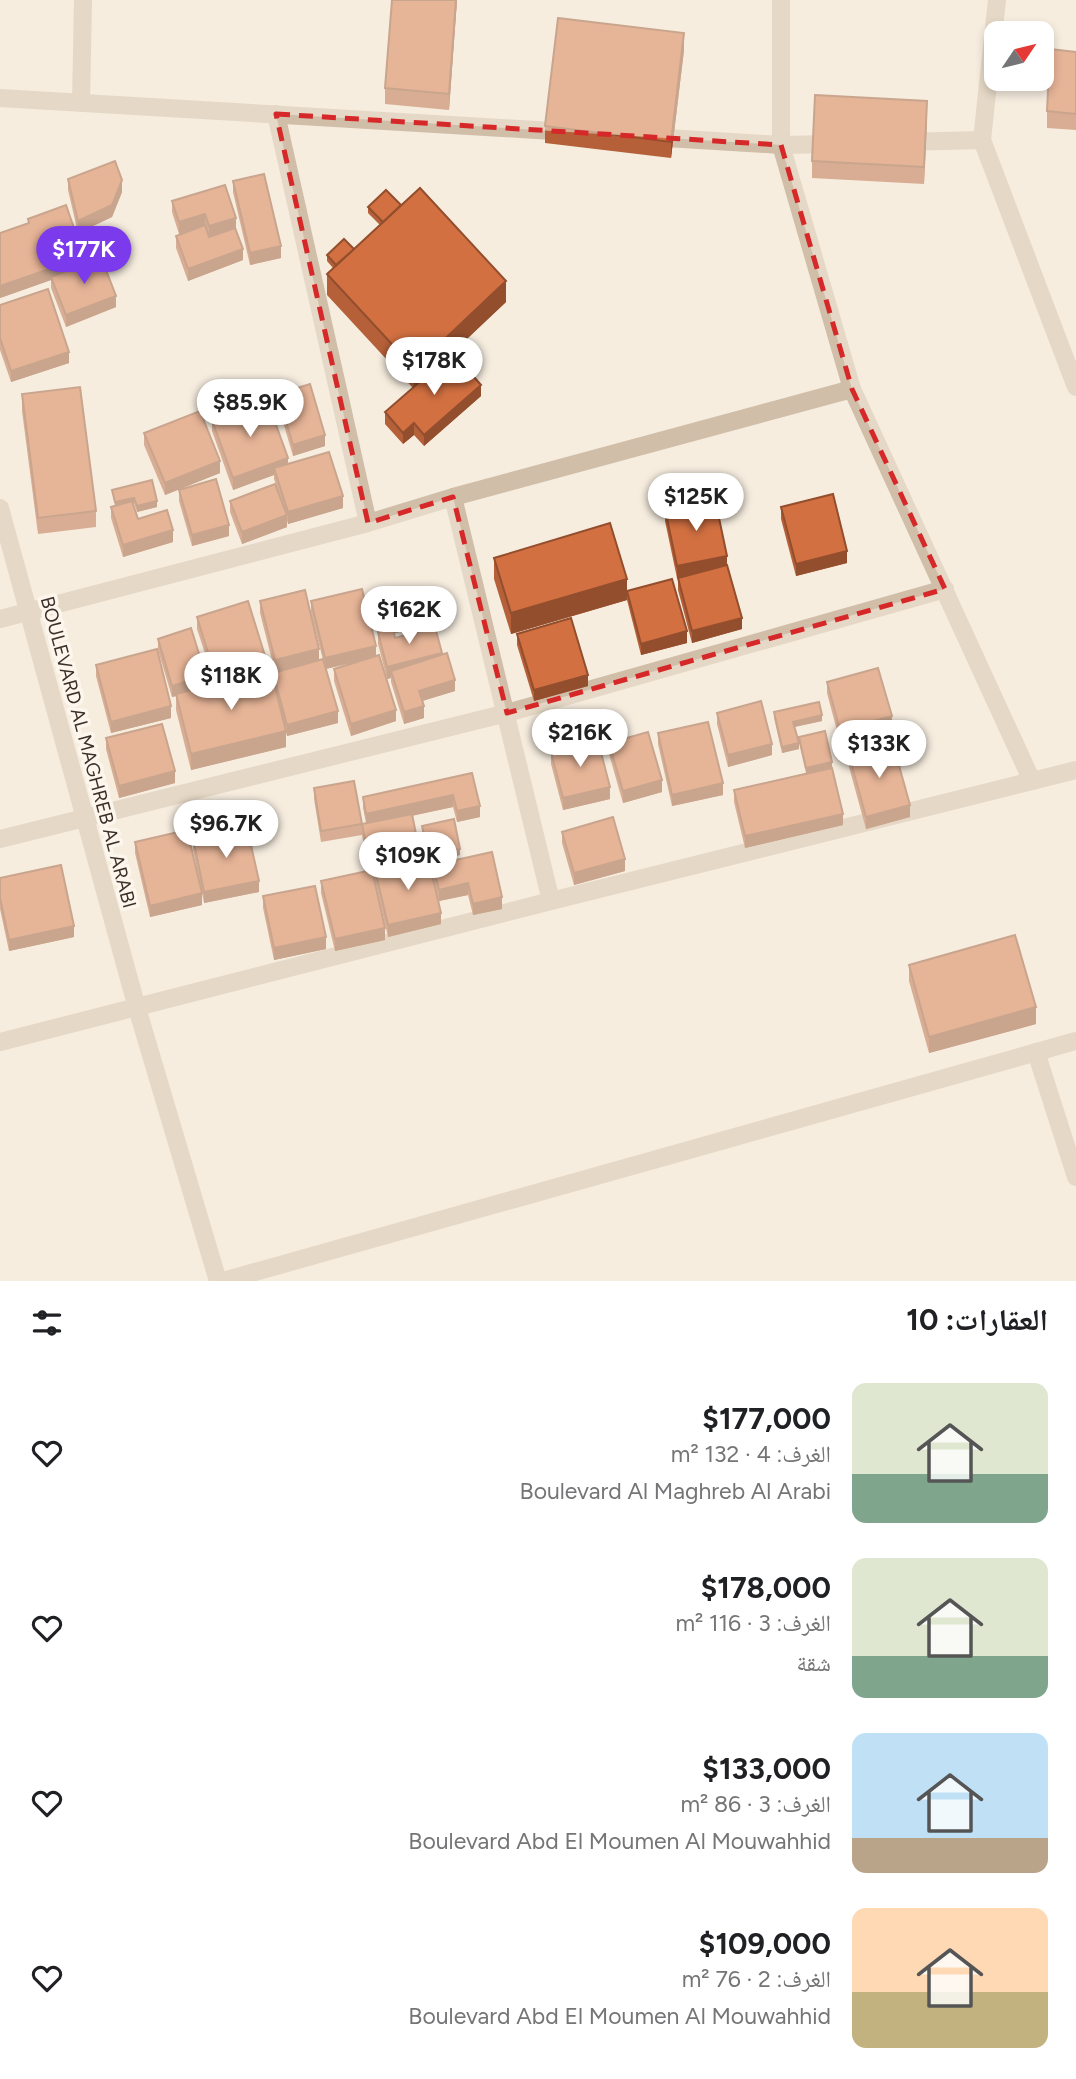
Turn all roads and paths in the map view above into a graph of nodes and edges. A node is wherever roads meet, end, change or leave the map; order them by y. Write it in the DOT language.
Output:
graph roads {
  1 [pos="83,0"];
  2 [pos="781,0"];
  3 [pos="997,0"];
  4 [pos="0,98"];
  5 [pos="81,103"];
  6 [pos="276,114"];
  7 [pos="590,133"];
  8 [pos="631,136"];
  9 [pos="982,140"];
  10 [pos="888,142"];
  11 [pos="848,143"];
  12 [pos="781,145"];
  13 [pos="1076,387"];
  14 [pos="852,389"];
  15 [pos="453,497"];
  16 [pos="0,508"];
  17 [pos="368,523"];
  18 [pos="944,589"];
  19 [pos="29,612"];
  20 [pos="0,619"];
  21 [pos="507,713"];
  22 [pos="1076,770"];
  23 [pos="1032,781"];
  24 [pos="86,819"];
  25 [pos="0,839"];
  26 [pos="551,901"];
  27 [pos="137,1008"];
  28 [pos="1076,1041"];
  29 [pos="0,1042"];
  30 [pos="1036,1052"];
  31 [pos="1076,1177"];
  32 [pos="221,1281"];
  1 -- 5 [label="street"];
  2 -- 12 [label="street"];
  3 -- 9 [label="street"];
  4 -- 5 [label="street"];
  5 -- 6 [label="street"];
  6 -- 7 [label="street"];
  6 -- 17 [label="street"];
  8 -- 12 [label="street"];
  9 -- 10 [label="street"];
  9 -- 13 [label="street"];
  11 -- 12 [label="street"];
  12 -- 14 [label="street"];
  14 -- 15 [label="street"];
  14 -- 18 [label="street"];
  15 -- 17 [label="street"];
  15 -- 21 [label="street"];
  16 -- 19 [label="street, BOULEVARD AL MAGHREB AL ARABI"];
  17 -- 19 [label="street"];
  18 -- 21 [label="street"];
  18 -- 23 [label="street"];
  19 -- 20 [label="street"];
  19 -- 24 [label="street, BOULEVARD AL MAGHREB AL ARABI"];
  21 -- 24 [label="street"];
  21 -- 26 [label="street"];
  22 -- 23 [label="street"];
  23 -- 26 [label="street"];
  24 -- 25 [label="street"];
  24 -- 27 [label="street, BOULEVARD AL MAGHREB AL ARABI"];
  26 -- 27 [label="street"];
  27 -- 29 [label="street"];
  27 -- 32 [label="street, BOULEVARD AL MAGHREB AL ARABI"];
  28 -- 30 [label="street"];
  30 -- 31 [label="street"];
  30 -- 32 [label="street"];
}
